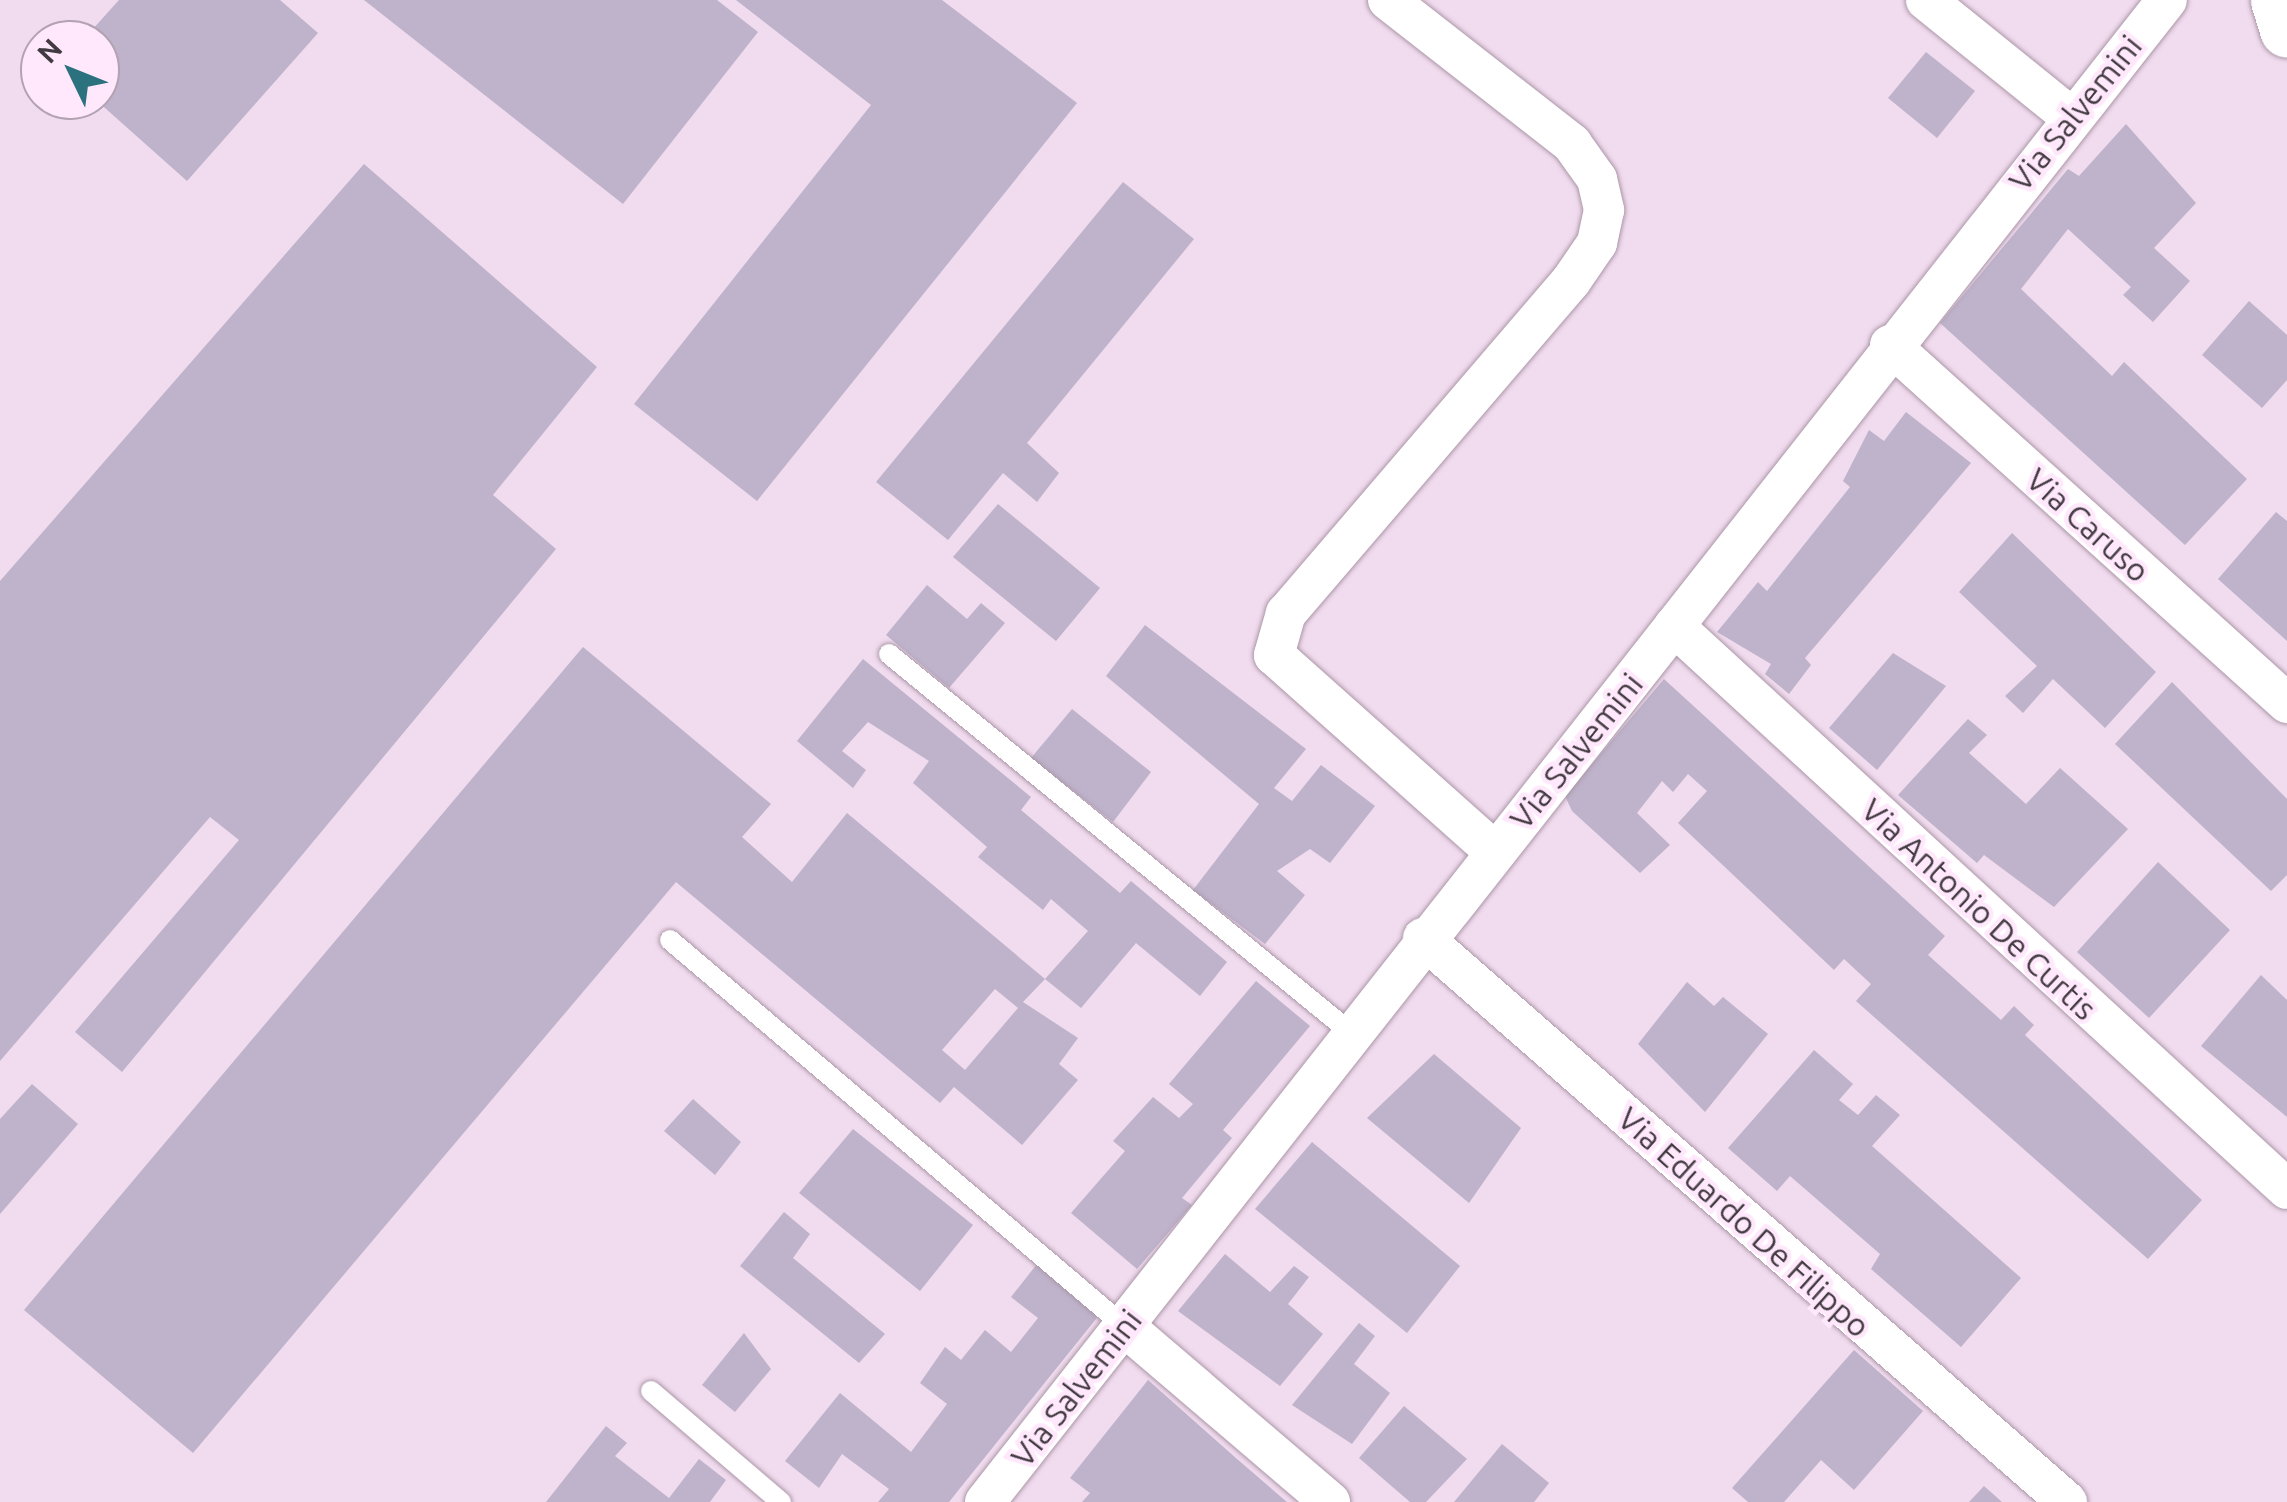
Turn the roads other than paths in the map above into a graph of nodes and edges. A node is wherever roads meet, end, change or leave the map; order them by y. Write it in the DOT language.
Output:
graph roads {
  1 [pos="1388,0"];
  2 [pos="1926,0"];
  3 [pos="2166,0"];
  4 [pos="2278,0"];
  5 [pos="2287,30"];
  6 [pos="2070,116"];
  7 [pos="1890,345"];
  8 [pos="1674,626"];
  9 [pos="890,654"];
  10 [pos="2287,704"];
  11 [pos="1494,852"];
  12 [pos="1424,938"];
  13 [pos="670,940"];
  14 [pos="1350,1032"];
  15 [pos="2287,1188"];
  16 [pos="1124,1326"];
  17 [pos="651,1392"];
  18 [pos="781,1502"];
  19 [pos="985,1502"];
  20 [pos="1330,1502"];
  21 [pos="2067,1502"];
  1 -- 11 [label="street"];
  2 -- 6 [label="street"];
  3 -- 6 [label="street, Via Salvemini"];
  4 -- 5 [label="street"];
  6 -- 7 [label="street, Via Salvemini"];
  7 -- 8 [label="street, Via Salvemini"];
  7 -- 10 [label="street, Via Caruso"];
  8 -- 11 [label="street, Via Salvemini"];
  8 -- 15 [label="street, Via Antonio De Curtis"];
  9 -- 14 [label="lane"];
  11 -- 12 [label="street, Via Salvemini"];
  12 -- 14 [label="street, Via Salvemini"];
  12 -- 21 [label="street, Via Eduardo De Filippo"];
  13 -- 16 [label="lane"];
  14 -- 16 [label="street, Via Salvemini"];
  16 -- 19 [label="street, Via Salvemini"];
  16 -- 20 [label="street"];
  17 -- 18 [label="lane"];
}
